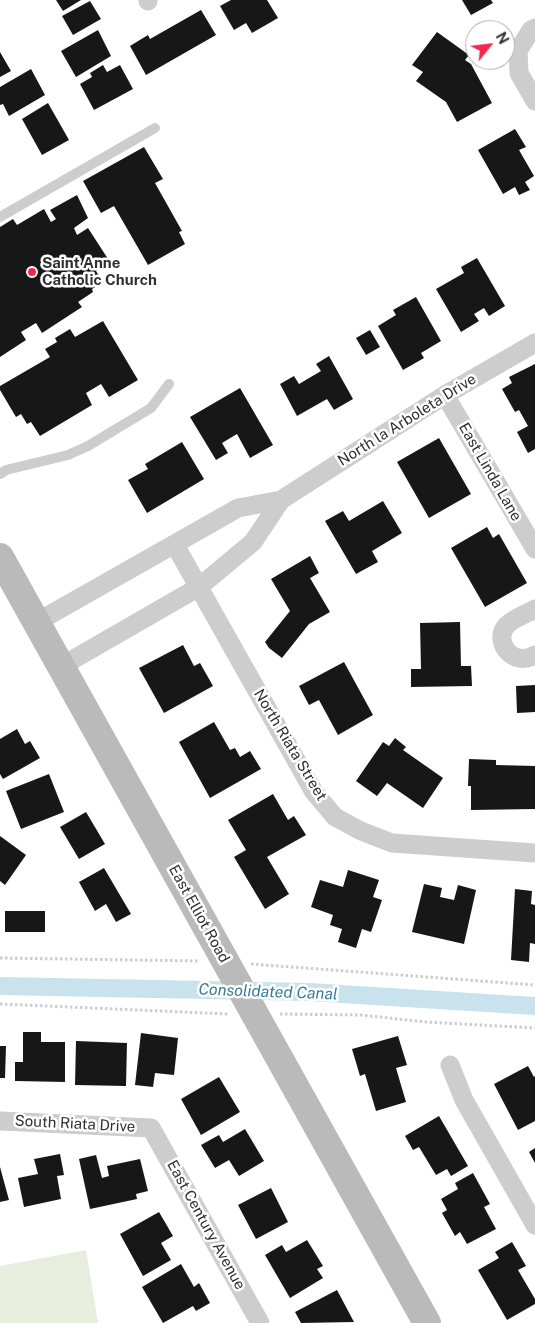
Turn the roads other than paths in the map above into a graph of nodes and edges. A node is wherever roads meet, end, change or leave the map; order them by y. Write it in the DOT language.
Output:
graph roads {
  1 [pos="535,28"];
  2 [pos="535,101"];
  3 [pos="155,128"];
  4 [pos="0,217"];
  5 [pos="535,343"];
  6 [pos="169,384"];
  7 [pos="445,394"];
  8 [pos="0,474"];
  9 [pos="281,500"];
  10 [pos="175,545"];
  11 [pos="535,549"];
  12 [pos="0,557"];
  13 [pos="199,587"];
  14 [pos="535,609"];
  15 [pos="37,622"];
  16 [pos="535,655"];
  17 [pos="60,667"];
  18 [pos="535,853"];
  19 [pos="450,1065"];
  20 [pos="0,1121"];
  21 [pos="151,1128"];
  22 [pos="535,1225"];
  23 [pos="260,1323"];
  24 [pos="427,1323"];
  1 -- 2 [label="street"];
  3 -- 4 [label="lane"];
  5 -- 7 [label="street, North la Arboleta Drive"];
  6 -- 8 [label="lane"];
  7 -- 9 [label="street, North la Arboleta Drive"];
  7 -- 11 [label="street, East Linda Lane"];
  9 -- 10 [label="street, North la Arboleta Drive"];
  9 -- 13 [label="street, North la Arboleta Drive"];
  10 -- 13 [label="street, North Riata Street"];
  10 -- 15 [label="street, North la Arboleta Drive"];
  12 -- 15 [label="main road, East Elliot Road"];
  13 -- 17 [label="street, North la Arboleta Drive"];
  13 -- 18 [label="street, North Riata Street"];
  14 -- 16 [label="street"];
  15 -- 17 [label="main road, East Elliot Road"];
  17 -- 24 [label="main road, East Elliot Road"];
  19 -- 22 [label="street"];
  20 -- 21 [label="street, South Riata Drive"];
  21 -- 23 [label="street, East Century Avenue"];
}
